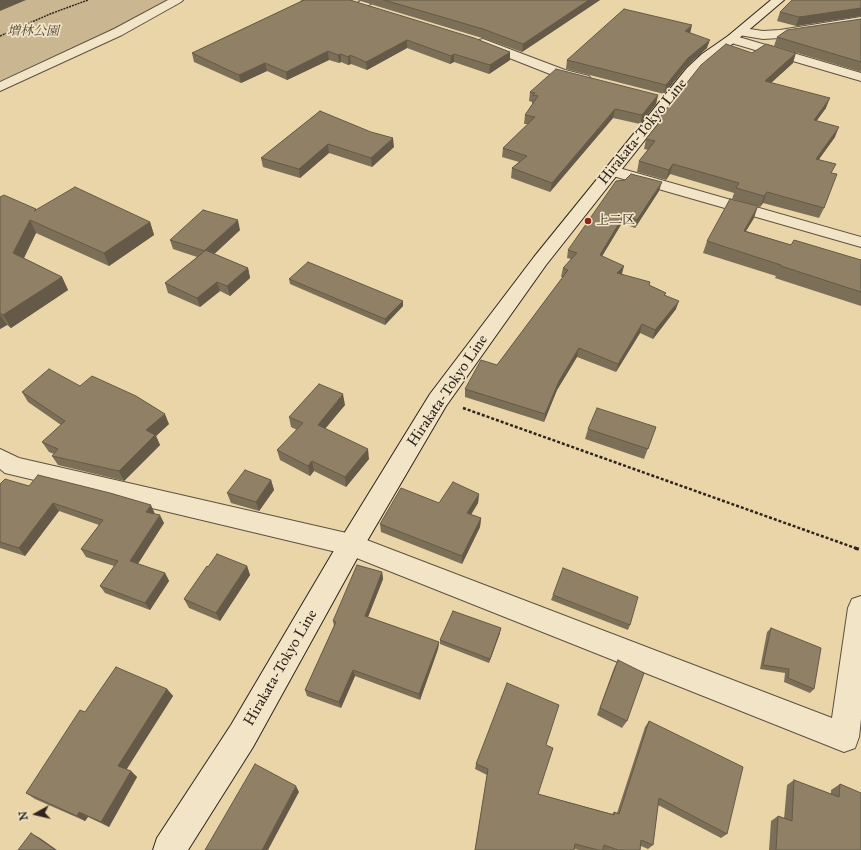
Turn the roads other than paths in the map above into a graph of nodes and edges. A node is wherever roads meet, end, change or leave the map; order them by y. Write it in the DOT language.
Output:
graph roads {
  1 [pos="177,0"];
  2 [pos="778,0"];
  3 [pos="347,2"];
  4 [pos="369,5"];
  5 [pos="861,21"];
  6 [pos="736,35"];
  7 [pos="471,39"];
  8 [pos="861,77"];
  9 [pos="598,83"];
  10 [pos="0,87"];
  11 [pos="612,171"];
  12 [pos="861,242"];
  13 [pos="0,458"];
  14 [pos="351,545"];
  15 [pos="861,608"];
  16 [pos="169,850"];
  1 -- 10 [label="street"];
  2 -- 6 [label="street, Hirakata-Tokyo Line"];
  3 -- 4 [label="street"];
  5 -- 6 [label="street"];
  6 -- 8 [label="street"];
  6 -- 11 [label="street, Hirakata-Tokyo Line"];
  7 -- 9 [label="street"];
  11 -- 12 [label="street"];
  11 -- 14 [label="street, Hirakata-Tokyo Line"];
  13 -- 14 [label="street"];
  14 -- 15 [label="street"];
  14 -- 16 [label="street, Hirakata-Tokyo Line"];
}
